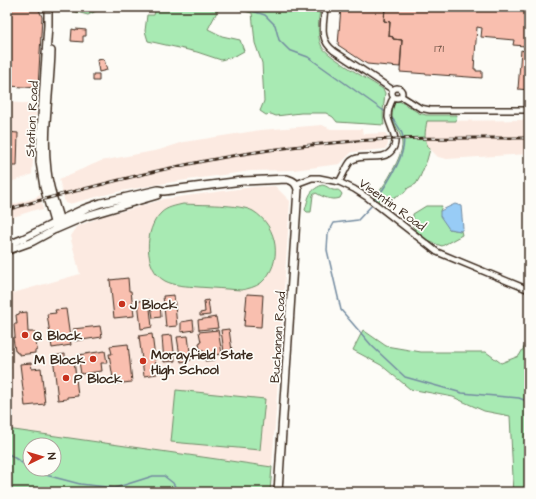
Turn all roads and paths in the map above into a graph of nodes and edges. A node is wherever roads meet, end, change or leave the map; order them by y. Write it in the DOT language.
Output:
graph roads {
  1 [pos="48,7"];
  2 [pos="51,7"];
  3 [pos="325,7"];
  4 [pos="393,90"];
  5 [pos="401,96"];
  6 [pos="394,97"];
  7 [pos="529,110"];
  8 [pos="339,182"];
  9 [pos="296,184"];
  10 [pos="58,225"];
  11 [pos="7,245"];
  12 [pos="7,251"];
  13 [pos="529,290"];
  14 [pos="278,492"];
  1 -- 10 [label="main road, Station Road"];
  2 -- 10 [label="main road, Station Road"];
  3 -- 4 [label="street"];
  4 -- 5 [label="street"];
  4 -- 6 [label="street"];
  5 -- 6 [label="street"];
  5 -- 7 [label="street"];
  6 -- 8 [label="street"];
  8 -- 9 [label="street, Visentin Road"];
  8 -- 13 [label="street, Visentin Road"];
  9 -- 10 [label="main road"];
  9 -- 14 [label="main road, Buchanan Road"];
  10 -- 11 [label="street"];
  10 -- 12 [label="street"];
}
